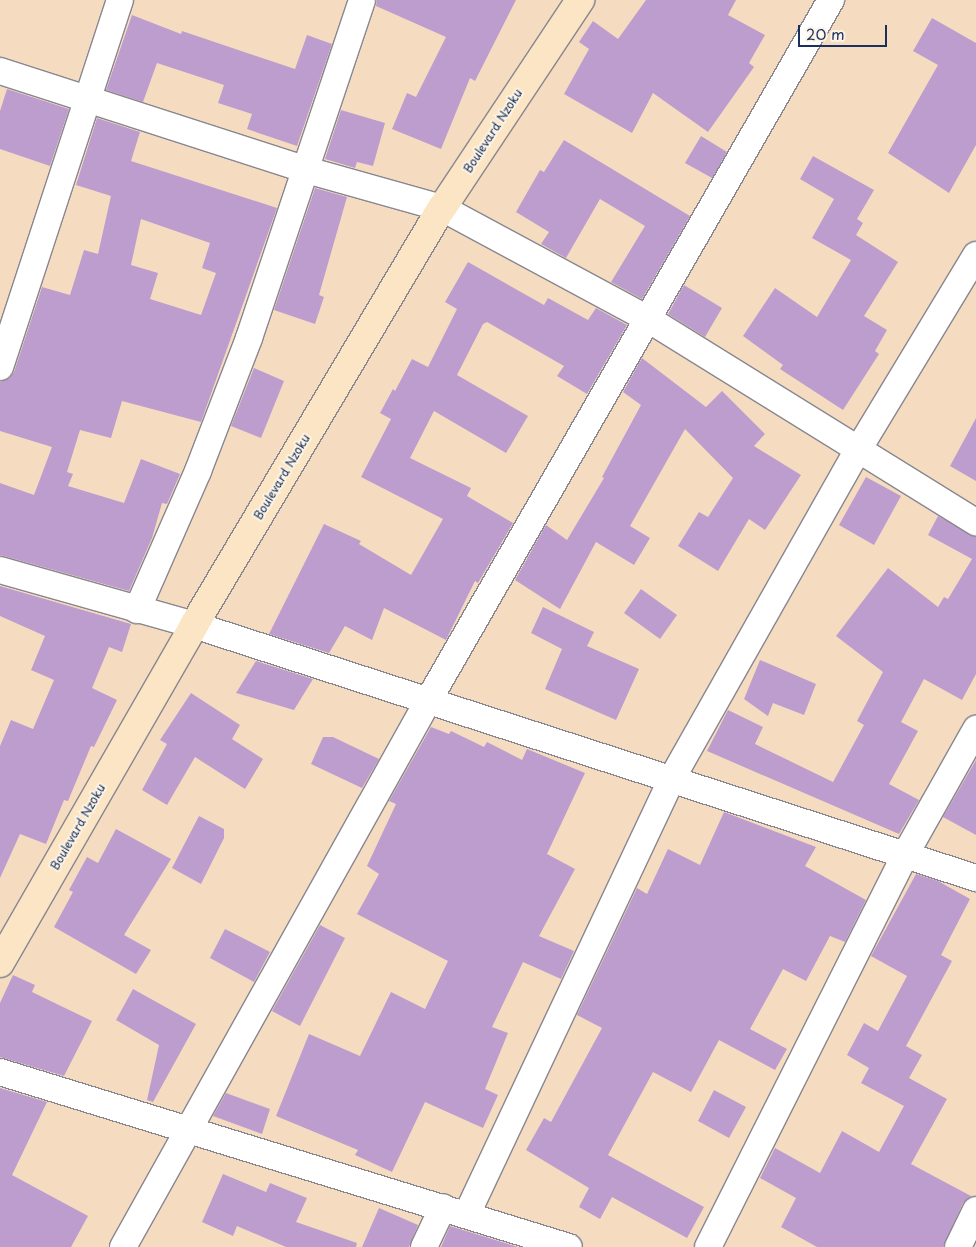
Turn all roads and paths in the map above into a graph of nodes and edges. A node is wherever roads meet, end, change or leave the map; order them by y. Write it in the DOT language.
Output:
graph roads {
  1 [pos="120,0"];
  2 [pos="362,0"];
  3 [pos="580,0"];
  4 [pos="831,0"];
  5 [pos="0,71"];
  6 [pos="89,99"];
  7 [pos="304,169"];
  8 [pos="442,208"];
  9 [pos="976,255"];
  10 [pos="648,319"];
  11 [pos="0,367"];
  12 [pos="858,450"];
  13 [pos="976,522"];
  14 [pos="0,570"];
  15 [pos="137,610"];
  16 [pos="194,625"];
  17 [pos="428,701"];
  18 [pos="976,729"];
  19 [pos="670,780"];
  20 [pos="905,855"];
  21 [pos="976,878"];
  22 [pos="0,963"];
  23 [pos="0,1072"];
  24 [pos="188,1129"];
  25 [pos="455,1210"];
  26 [pos="976,1210"];
  27 [pos="123,1247"];
  28 [pos="424,1247"];
  29 [pos="569,1247"];
  30 [pos="708,1247"];
  31 [pos="958,1247"];
  1 -- 6 [label="street"];
  2 -- 7 [label="street"];
  3 -- 8 [label="street, Boulevard Nzoku"];
  4 -- 10 [label="street"];
  5 -- 6 [label="street"];
  6 -- 7 [label="street"];
  6 -- 11 [label="street"];
  7 -- 8 [label="street"];
  7 -- 15 [label="street"];
  8 -- 10 [label="street"];
  8 -- 16 [label="street, Boulevard Nzoku"];
  9 -- 12 [label="street"];
  10 -- 12 [label="street"];
  10 -- 17 [label="street"];
  12 -- 13 [label="street"];
  12 -- 19 [label="street"];
  14 -- 15 [label="street"];
  15 -- 16 [label="street"];
  16 -- 17 [label="street"];
  16 -- 22 [label="street, Boulevard Nzoku"];
  17 -- 19 [label="street"];
  17 -- 24 [label="street"];
  18 -- 20 [label="street"];
  19 -- 20 [label="street"];
  19 -- 25 [label="street"];
  20 -- 21 [label="street"];
  20 -- 30 [label="street"];
  23 -- 24 [label="street"];
  24 -- 25 [label="street"];
  24 -- 27 [label="street"];
  25 -- 28 [label="street"];
  25 -- 29 [label="street"];
  26 -- 31 [label="street"];
}
